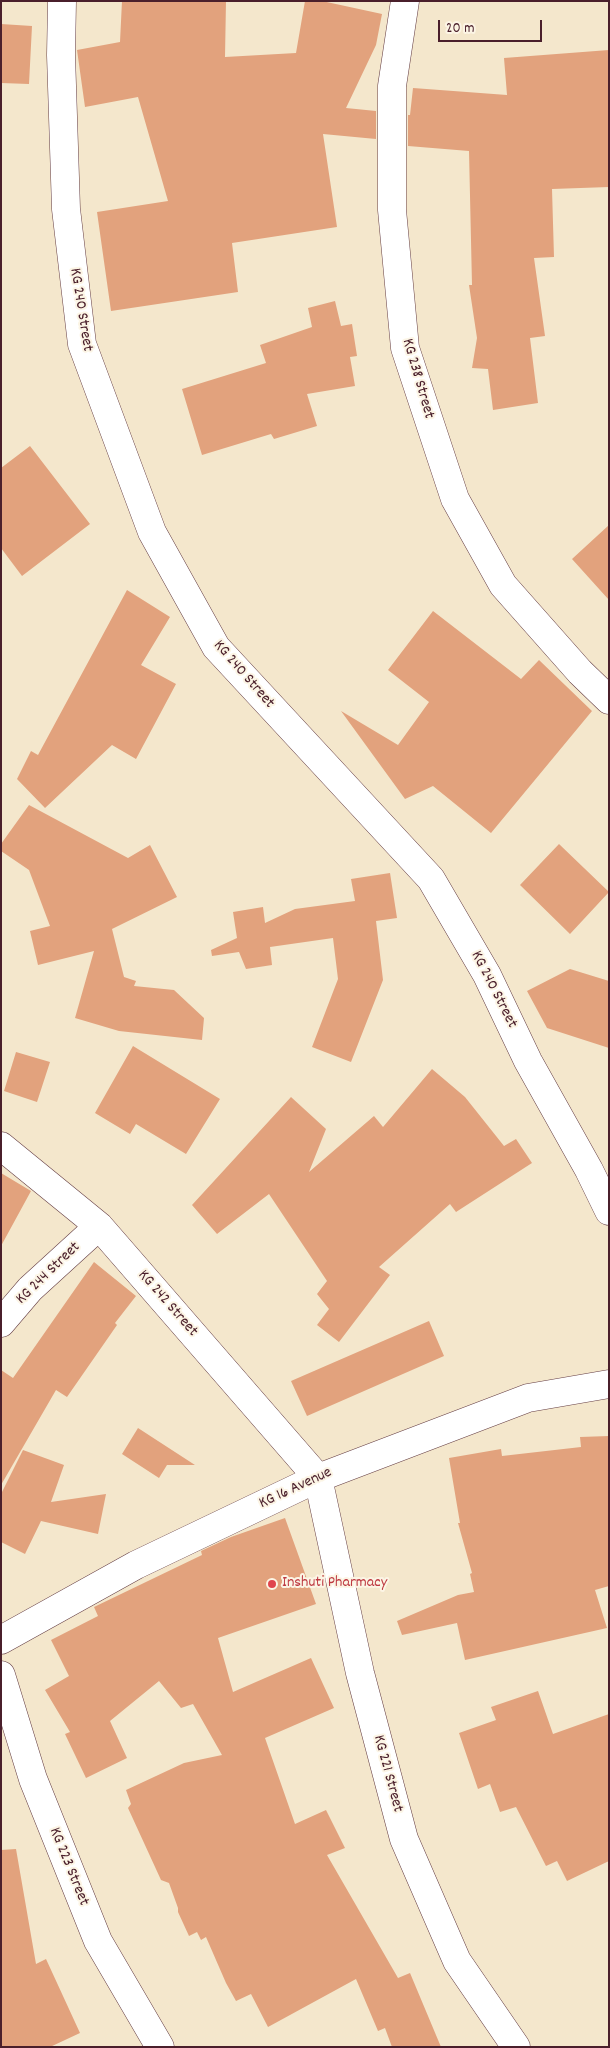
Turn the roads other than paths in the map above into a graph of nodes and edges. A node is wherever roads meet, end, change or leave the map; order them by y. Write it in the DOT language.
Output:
graph roads {
  1 [pos="62,1"];
  2 [pos="405,1"];
  3 [pos="609,700"];
  4 [pos="1,1146"];
  5 [pos="609,1211"];
  6 [pos="99,1226"];
  7 [pos="1,1323"];
  8 [pos="609,1384"];
  9 [pos="318,1478"];
  10 [pos="1,1640"];
  11 [pos="1,1675"];
  12 [pos="160,2047"];
  13 [pos="516,2047"];
  1 -- 5 [label="street, KG 240 Street"];
  2 -- 3 [label="street, KG 238 Street"];
  4 -- 6 [label="street, KG 242 Street"];
  6 -- 7 [label="street, KG 244 Street"];
  6 -- 9 [label="street, KG 242 Street"];
  8 -- 9 [label="street, KG 16 Avenue"];
  9 -- 10 [label="street, KG 16 Avenue"];
  9 -- 13 [label="street, KG 221 Street"];
  11 -- 12 [label="street, KG 223 Street"];
}
